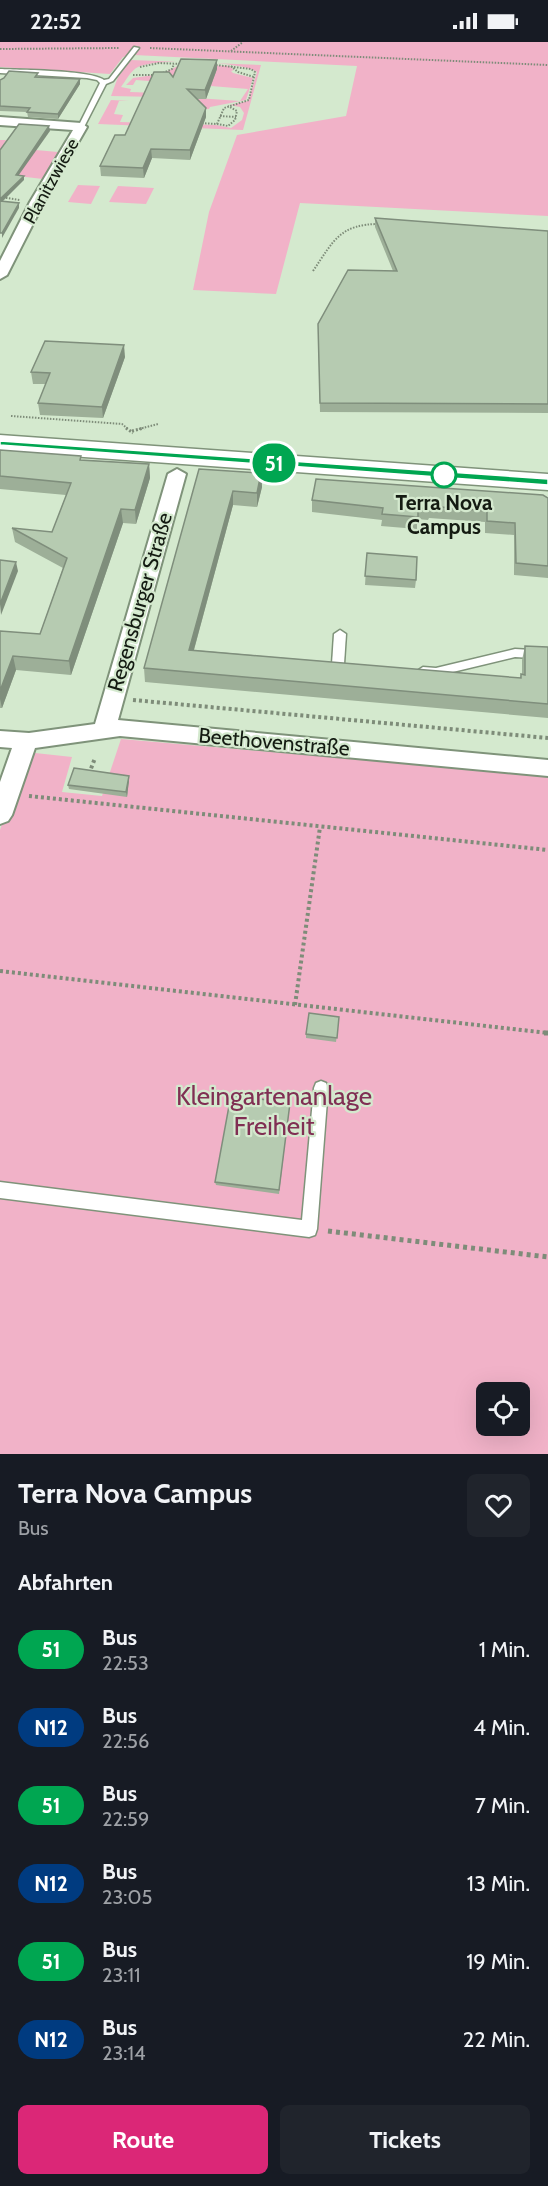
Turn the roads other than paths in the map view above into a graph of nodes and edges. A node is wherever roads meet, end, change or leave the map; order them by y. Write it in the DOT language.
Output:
graph roads {
  1 [pos="136,48"];
  2 [pos="0,71"];
  3 [pos="103,83"];
  4 [pos="0,121"];
  5 [pos="81,127"];
  6 [pos="0,275"];
  7 [pos="0,443"];
  8 [pos="177,474"];
  9 [pos="548,482"];
  10 [pos="340,634"];
  11 [pos="548,655"];
  12 [pos="337,664"];
  13 [pos="414,670"];
  14 [pos="104,730"];
  15 [pos="0,739"];
  16 [pos="26,741"];
  17 [pos="548,768"];
  18 [pos="4,804"];
  19 [pos="321,1088"];
  20 [pos="0,1190"];
  1 -- 3 [label="lane"];
  2 -- 3 [label="lane"];
  3 -- 5 [label="lane"];
  4 -- 5 [label="street, Planitzwiese"];
  5 -- 6 [label="street, Planitzwiese"];
  7 -- 9 [label="main road"];
  8 -- 14 [label="street, Regensburger Straße"];
  10 -- 12 [label="lane"];
  11 -- 13 [label="lane"];
  14 -- 16 [label="street, Beethovenstraße"];
  14 -- 17 [label="street, Beethovenstraße"];
  15 -- 16 [label="street, Beethovenstraße"];
  16 -- 18 [label="street"];
  19 -- 20 [label="lane"];
}
